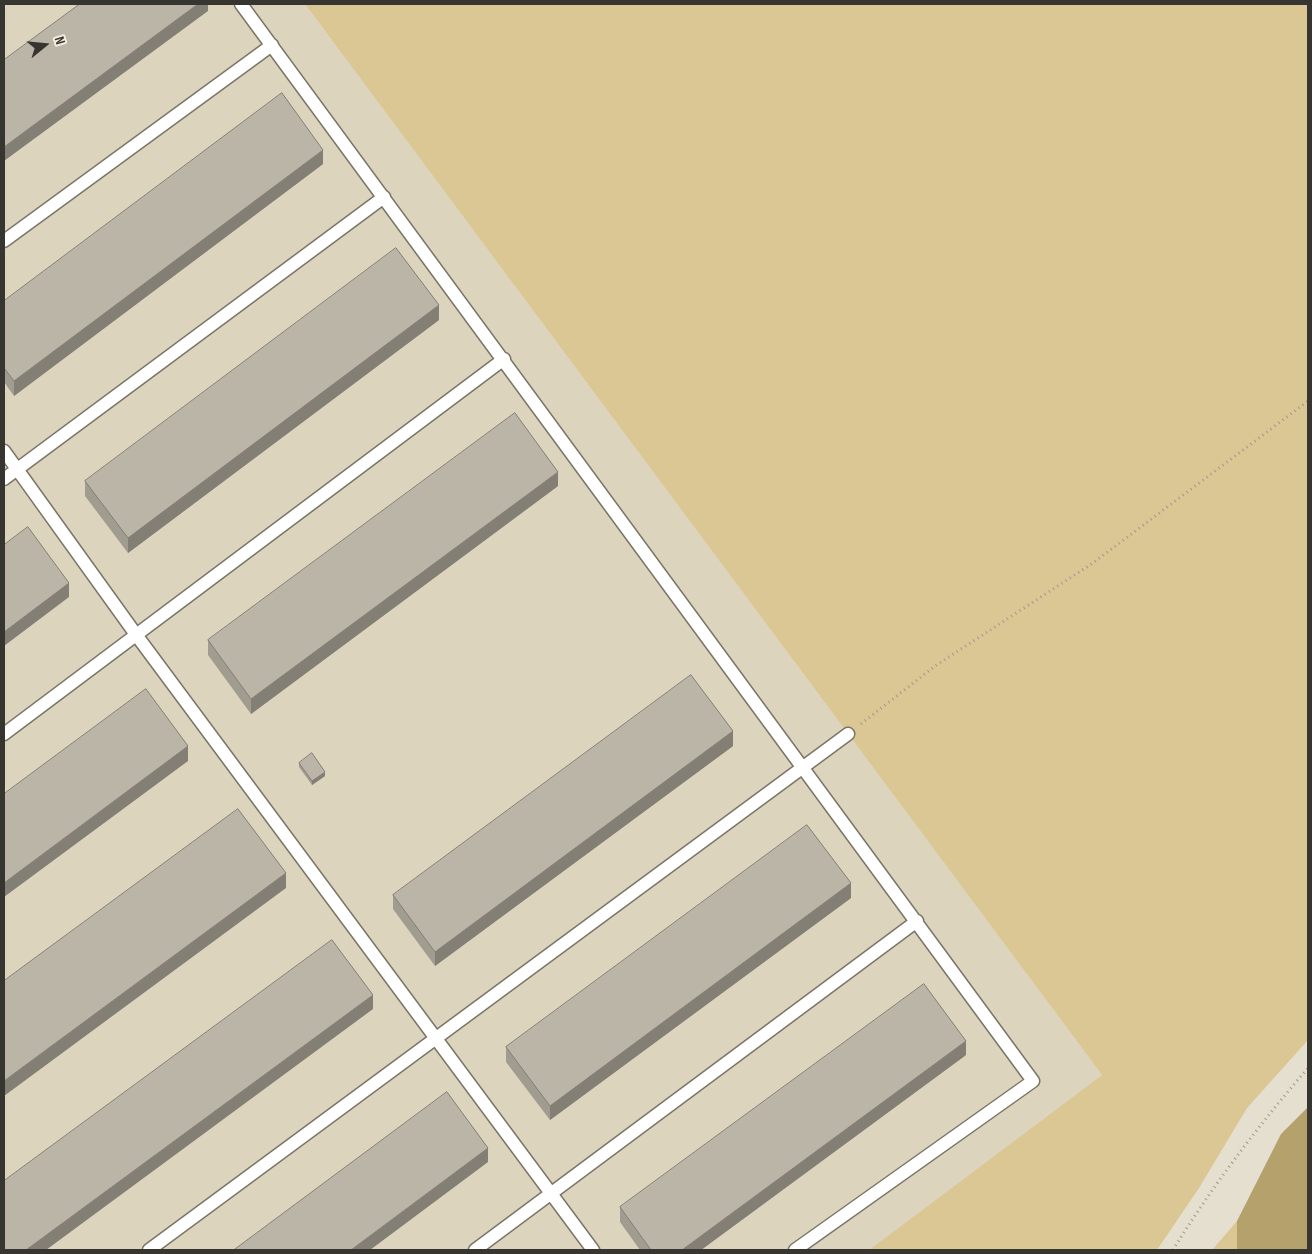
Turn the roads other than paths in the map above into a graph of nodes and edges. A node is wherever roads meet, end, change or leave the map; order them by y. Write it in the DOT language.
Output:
graph roads {
  1 [pos="241,4"];
  2 [pos="272,45"];
  3 [pos="384,197"];
  4 [pos="4,241"];
  5 [pos="504,359"];
  6 [pos="4,451"];
  7 [pos="17,470"];
  8 [pos="4,479"];
  9 [pos="137,636"];
  10 [pos="4,734"];
  11 [pos="848,734"];
  12 [pos="804,767"];
  13 [pos="917,921"];
  14 [pos="437,1039"];
  15 [pos="552,1194"];
  16 [pos="150,1250"];
  17 [pos="474,1250"];
  18 [pos="593,1250"];
  19 [pos="795,1250"];
  1 -- 2 [label="lane"];
  2 -- 3 [label="lane"];
  2 -- 4 [label="lane"];
  3 -- 5 [label="lane"];
  3 -- 7 [label="lane"];
  5 -- 9 [label="lane"];
  5 -- 12 [label="lane"];
  6 -- 7 [label="lane"];
  7 -- 8 [label="lane"];
  7 -- 9 [label="lane"];
  9 -- 10 [label="lane"];
  9 -- 14 [label="lane"];
  11 -- 12 [label="lane"];
  12 -- 13 [label="lane"];
  12 -- 14 [label="lane"];
  13 -- 15 [label="lane"];
  13 -- 19 [label="lane"];
  14 -- 15 [label="lane"];
  14 -- 16 [label="lane"];
  15 -- 17 [label="lane"];
  15 -- 18 [label="lane"];
}
